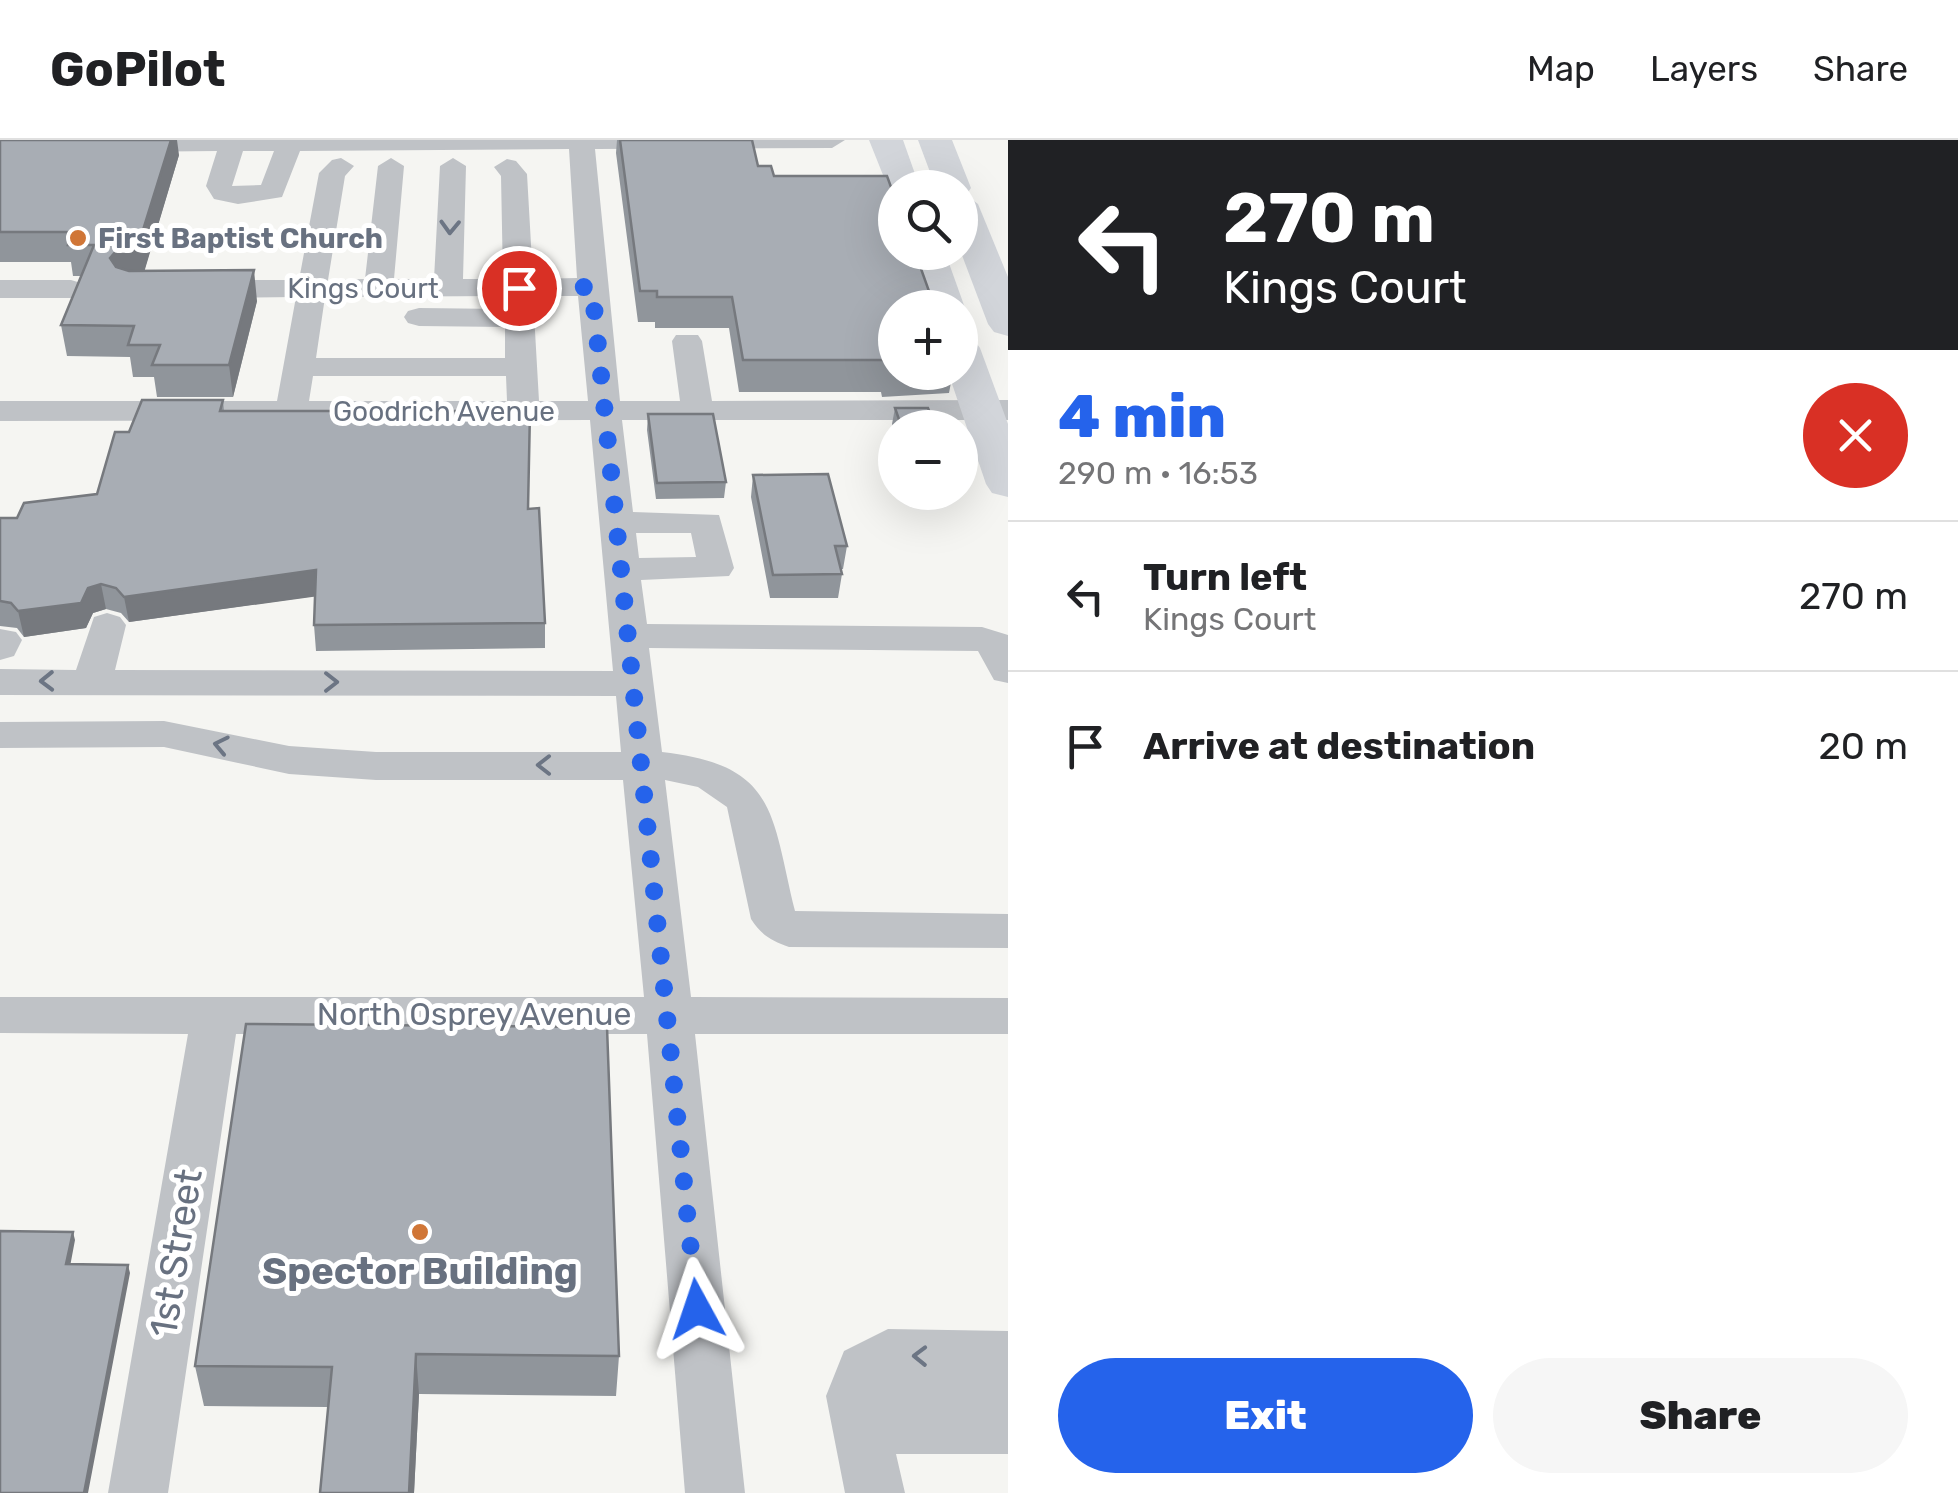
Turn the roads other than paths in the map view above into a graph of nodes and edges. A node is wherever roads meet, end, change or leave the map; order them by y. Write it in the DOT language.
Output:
graph roads {
  1 [pos="886,140"];
  2 [pos="934,140"];
  3 [pos="833,141"];
  4 [pos="472,142"];
  5 [pos="581,142"];
  6 [pos="216,143"];
  7 [pos="94,144"];
  8 [pos="289,144"];
  9 [pos="343,155"];
  10 [pos="507,155"];
  11 [pos="391,166"];
  12 [pos="453,166"];
  13 [pos="897,170"];
  14 [pos="946,170"];
  15 [pos="978,249"];
  16 [pos="592,287"];
  17 [pos="379,288"];
  18 [pos="448,288"];
  19 [pos="0,289"];
  20 [pos="72,289"];
  21 [pos="173,289"];
  22 [pos="307,303"];
  23 [pos="519,303"];
  24 [pos="1008,324"];
  25 [pos="687,341"];
  26 [pos="297,367"];
  27 [pos="520,367"];
  28 [pos="978,380"];
  29 [pos="522,410"];
  30 [pos="697,410"];
  31 [pos="995,410"];
  32 [pos="0,411"];
  33 [pos="291,411"];
  34 [pos="607,411"];
  35 [pos="1008,484"];
  36 [pos="618,523"];
  37 [pos="622,569"];
  38 [pos="107,625"];
  39 [pos="628,636"];
  40 [pos="1008,671"];
  41 [pos="94,681"];
  42 [pos="0,682"];
  43 [pos="633,684"];
  44 [pos="0,734"];
  45 [pos="642,764"];
  46 [pos="1008,932"];
  47 [pos="214,1013"];
  48 [pos="0,1015"];
  49 [pos="669,1015"];
  50 [pos="1008,1016"];
  51 [pos="1008,1357"];
  52 [pos="1008,1392"];
  53 [pos="854,1396"];
  54 [pos="1008,1427"];
  55 [pos="138,1493"];
  56 [pos="715,1493"];
  57 [pos="875,1493"];
  1 -- 13 [label="main road"];
  2 -- 14 [label="main road"];
  3 -- 5 [label="street"];
  4 -- 9 [label="street"];
  4 -- 10 [label="street"];
  5 -- 10 [label="street"];
  5 -- 16 [label="street"];
  6 -- 7 [label="street"];
  6 -- 8 [label="street"];
  6 -- 8 [label="street"];
  8 -- 9 [label="street"];
  9 -- 11 [label="street"];
  9 -- 22 [label="street"];
  10 -- 12 [label="street"];
  10 -- 23 [label="street"];
  11 -- 12 [label="street"];
  11 -- 17 [label="street"];
  12 -- 18 [label="street, one-way"];
  15 -- 24 [label="main road"];
  16 -- 23 [label="street, Kings Court"];
  16 -- 34 [label="street"];
  17 -- 18 [label="street, Kings Court"];
  17 -- 22 [label="street, Kings Court"];
  18 -- 23 [label="street, Kings Court"];
  19 -- 20 [label="street"];
  21 -- 22 [label="street, Kings Court"];
  22 -- 23 [label="street"];
  22 -- 26 [label="street"];
  23 -- 27 [label="street"];
  25 -- 30 [label="street"];
  26 -- 27 [label="street"];
  26 -- 33 [label="street"];
  27 -- 29 [label="street"];
  28 -- 31 [label="main road"];
  29 -- 33 [label="street, Goodrich Avenue"];
  29 -- 34 [label="street, Goodrich Avenue"];
  30 -- 31 [label="street, Goodrich Avenue"];
  30 -- 34 [label="street, Goodrich Avenue"];
  31 -- 35 [label="main road"];
  32 -- 33 [label="street, Goodrich Avenue"];
  34 -- 36 [label="street"];
  36 -- 37 [label="street"];
  36 -- 37 [label="street"];
  37 -- 39 [label="street"];
  38 -- 41 [label="street"];
  39 -- 40 [label="street"];
  39 -- 43 [label="street"];
  41 -- 42 [label="street, one-way"];
  41 -- 43 [label="street, one-way"];
  43 -- 45 [label="street"];
  45 -- 44 [label="street, one-way"];
  45 -- 46 [label="street"];
  45 -- 49 [label="street"];
  47 -- 48 [label="street, North Osprey Avenue"];
  47 -- 49 [label="street, North Osprey Avenue"];
  47 -- 55 [label="street, 1st Street"];
  49 -- 50 [label="street, North Osprey Avenue"];
  49 -- 56 [label="street"];
  51 -- 53 [label="street, one-way"];
  52 -- 53 [label="street"];
  53 -- 54 [label="street"];
  53 -- 57 [label="street"];
}
